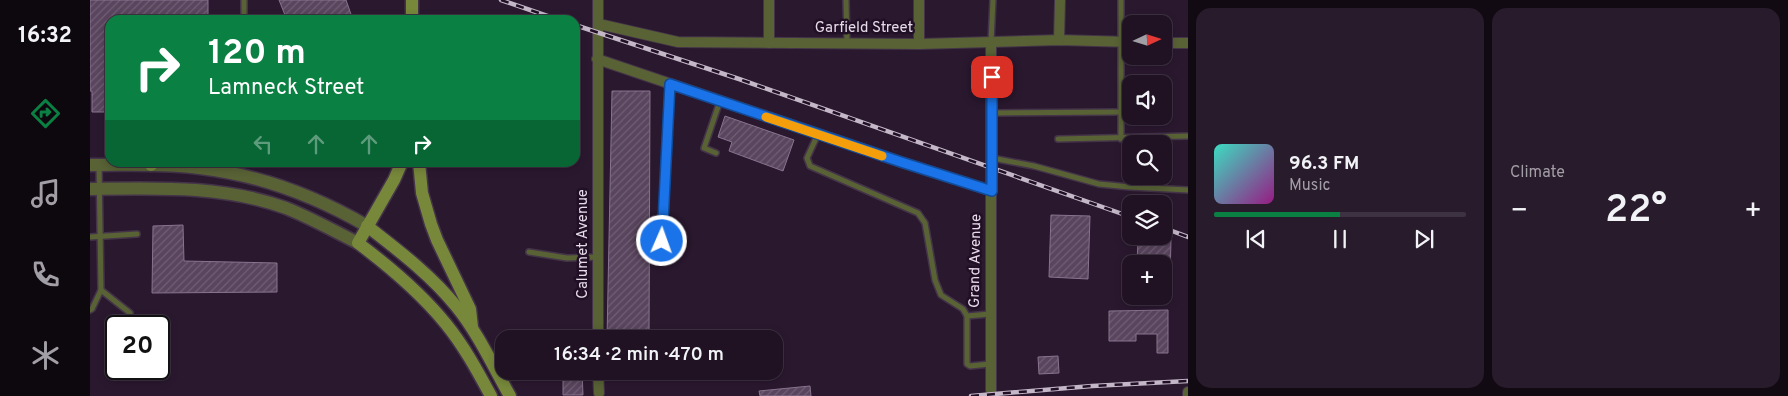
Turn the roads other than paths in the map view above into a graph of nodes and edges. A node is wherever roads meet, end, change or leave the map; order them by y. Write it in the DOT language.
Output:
graph roads {
  1 [pos="244,0"];
  2 [pos="412,0"];
  3 [pos="598,0"];
  4 [pos="769,0"];
  5 [pos="846,0"];
  6 [pos="919,0"];
  7 [pos="993,0"];
  8 [pos="1060,0"];
  9 [pos="1121,0"];
  10 [pos="244,15"];
  11 [pos="412,15"];
  12 [pos="1123,15"];
  13 [pos="599,24"];
  14 [pos="1059,40"];
  15 [pos="992,42"];
  16 [pos="1122,42"];
  17 [pos="769,43"];
  18 [pos="846,43"];
  19 [pos="1172,43"];
  20 [pos="919,44"];
  21 [pos="1188,44"];
  22 [pos="597,59"];
  23 [pos="1124,65"];
  24 [pos="670,84"];
  25 [pos="720,101"];
  26 [pos="1121,112"];
  27 [pos="992,113"];
  28 [pos="818,134"];
  29 [pos="1188,136"];
  30 [pos="1121,138"];
  31 [pos="1058,140"];
  32 [pos="716,153"];
  33 [pos="992,158"];
  34 [pos="95,165"];
  35 [pos="188,167"];
  36 [pos="400,167"];
  37 [pos="419,167"];
  38 [pos="95,188"];
  39 [pos="1188,190"];
  40 [pos="992,191"];
  41 [pos="367,226"];
  42 [pos="137,234"];
  43 [pos="101,236"];
  44 [pos="90,237"];
  45 [pos="662,241"];
  46 [pos="358,244"];
  47 [pos="528,252"];
  48 [pos="598,257"];
  49 [pos="101,290"];
  50 [pos="90,310"];
  51 [pos="130,313"];
  52 [pos="990,314"];
  53 [pos="967,316"];
  54 [pos="473,329"];
  55 [pos="598,330"];
  56 [pos="990,364"];
  57 [pos="598,380"];
  58 [pos="990,390"];
  59 [pos="598,393"];
  60 [pos="491,396"];
  61 [pos="510,396"];
  1 -- 10 [label="lane"];
  2 -- 11 [label="main road"];
  3 -- 13 [label="street, Calumet Avenue"];
  4 -- 17 [label="street"];
  5 -- 18 [label="lane"];
  6 -- 20 [label="street"];
  7 -- 15 [label="lane"];
  8 -- 14 [label="street"];
  9 -- 12 [label="lane"];
  13 -- 17 [label="street, Garfield Street"];
  13 -- 22 [label="street, Calumet Avenue"];
  14 -- 15 [label="street, Garfield Street"];
  14 -- 16 [label="street, Garfield Street"];
  15 -- 20 [label="street, Garfield Street"];
  15 -- 27 [label="street, Grand Avenue"];
  17 -- 18 [label="street, Garfield Street"];
  18 -- 20 [label="street, Garfield Street"];
  19 -- 21 [label="street"];
  22 -- 24 [label="street"];
  22 -- 48 [label="street, Calumet Avenue"];
  23 -- 26 [label="lane"];
  24 -- 25 [label="street"];
  24 -- 45 [label="lane"];
  25 -- 28 [label="street"];
  25 -- 32 [label="lane"];
  26 -- 27 [label="lane"];
  26 -- 30 [label="lane"];
  27 -- 33 [label="street, Grand Avenue"];
  28 -- 40 [label="street"];
  28 -- 53 [label="lane"];
  29 -- 30 [label="lane"];
  30 -- 31 [label="lane"];
  33 -- 39 [label="lane"];
  33 -- 40 [label="street, Grand Avenue"];
  34 -- 38 [label="lane"];
  35 -- 41 [label="street"];
  36 -- 41 [label="main road"];
  37 -- 54 [label="main road"];
  38 -- 43 [label="lane"];
  38 -- 46 [label="street"];
  40 -- 52 [label="street, Grand Avenue"];
  41 -- 46 [label="main road"];
  41 -- 54 [label="main road"];
  42 -- 43 [label="lane"];
  43 -- 44 [label="lane"];
  43 -- 49 [label="lane"];
  46 -- 60 [label="main road"];
  47 -- 48 [label="lane"];
  48 -- 55 [label="street, Calumet Avenue"];
  49 -- 50 [label="lane"];
  49 -- 51 [label="lane"];
  52 -- 53 [label="lane"];
  52 -- 56 [label="street, Grand Avenue"];
  53 -- 56 [label="lane"];
  54 -- 61 [label="main road"];
  56 -- 58 [label="street, Grand Avenue"];
  57 -- 59 [label="street"];
}
